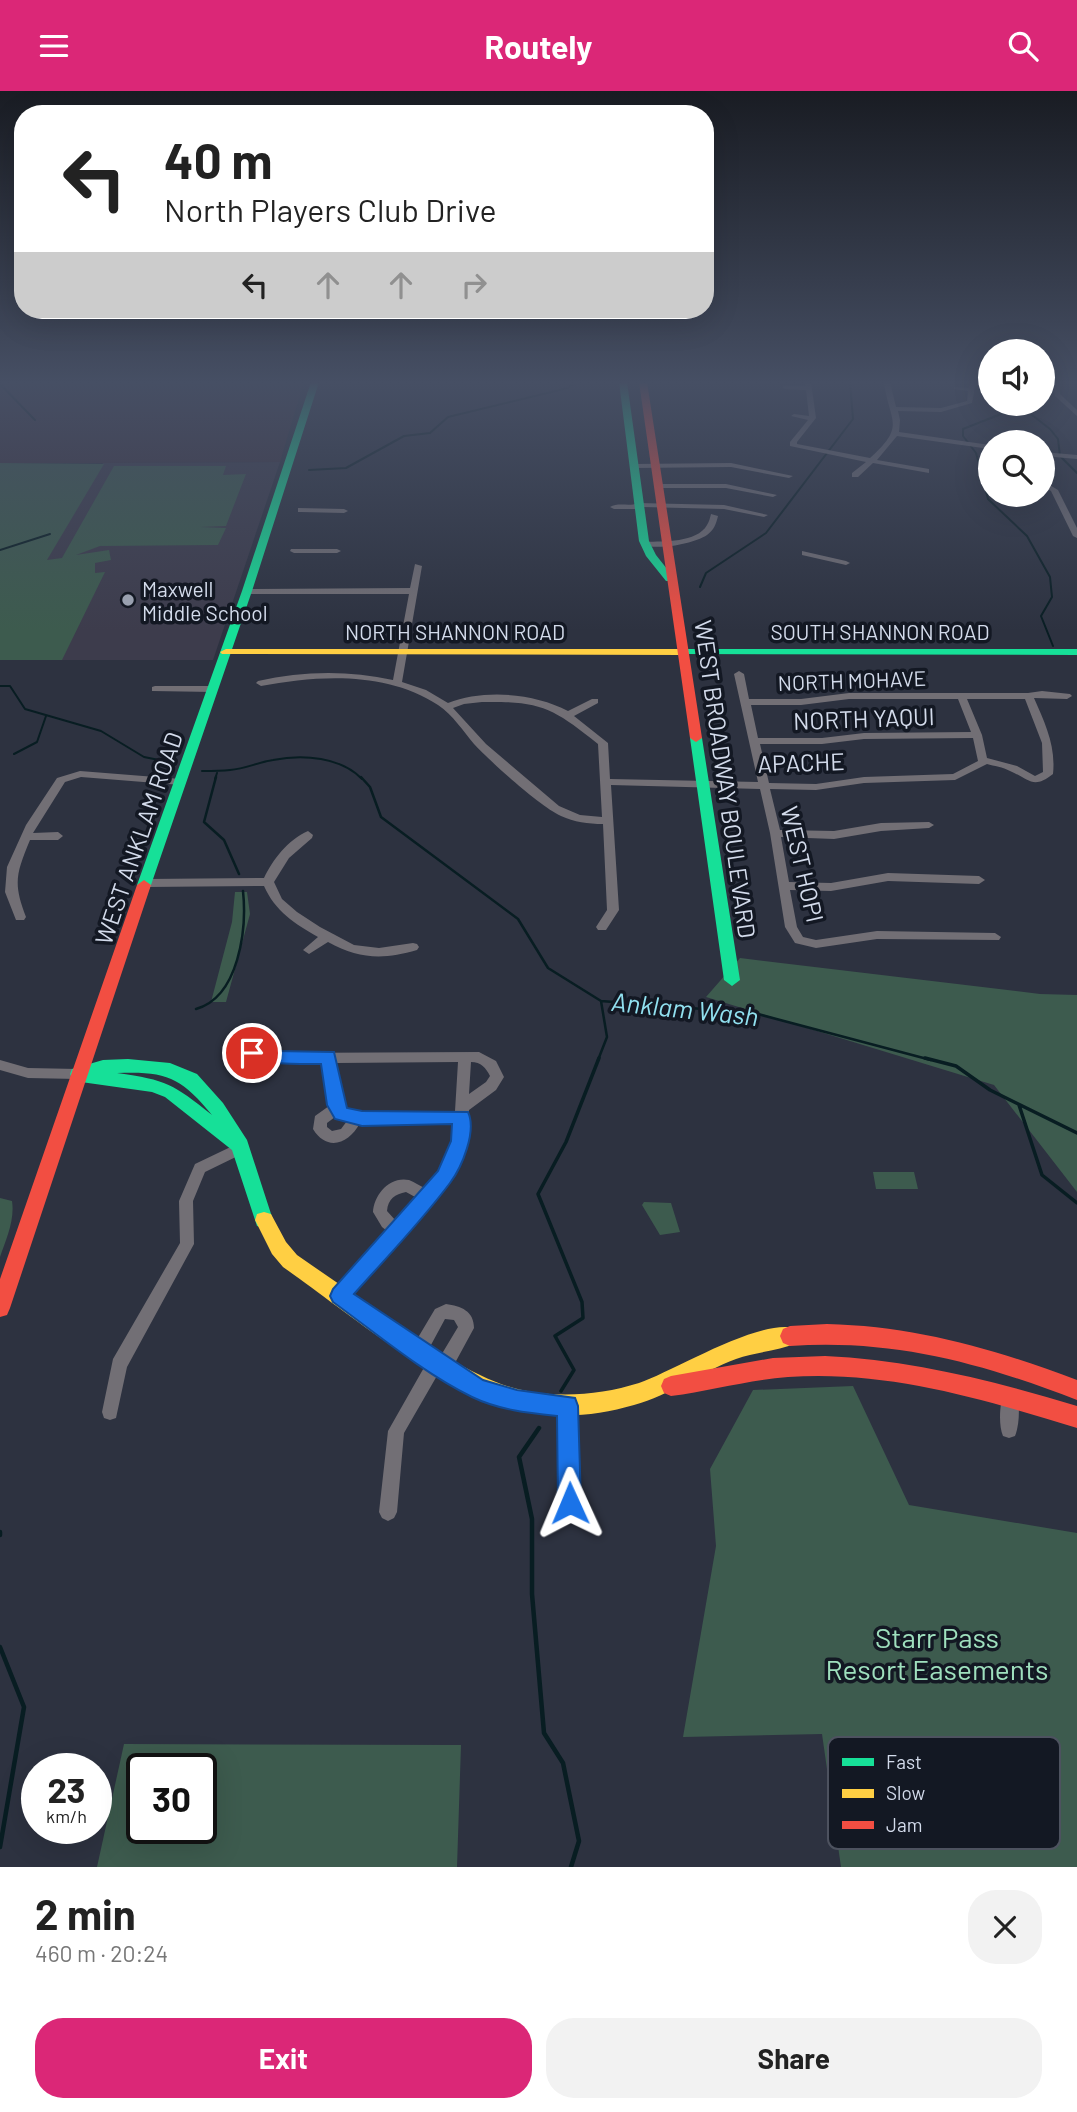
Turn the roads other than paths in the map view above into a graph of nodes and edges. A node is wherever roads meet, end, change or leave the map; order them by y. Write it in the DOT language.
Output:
graph roads {
  1 [pos="288,465"];
  2 [pos="865,465"];
  3 [pos="887,465"];
  4 [pos="634,466"];
  5 [pos="656,466"];
  6 [pos="926,471"];
  7 [pos="855,475"];
  8 [pos="789,476"];
  9 [pos="659,486"];
  10 [pos="1055,492"];
  11 [pos="773,495"];
  12 [pos="614,505"];
  13 [pos="638,505"];
  14 [pos="661,507"];
  15 [pos="301,510"];
  16 [pos="344,511"];
  17 [pos="764,515"];
  18 [pos="714,516"];
  19 [pos="1077,536"];
  20 [pos="646,544"];
  21 [pos="666,544"];
  22 [pos="294,551"];
  23 [pos="337,551"];
  24 [pos="805,553"];
  25 [pos="846,563"];
  26 [pos="418,566"];
  27 [pos="673,585"];
  28 [pos="247,591"];
  29 [pos="414,591"];
  30 [pos="684,651"];
  31 [pos="226,652"];
  32 [pos="404,652"];
  33 [pos="1077,652"];
  34 [pos="739,674"];
  35 [pos="261,683"];
  36 [pos="397,683"];
  37 [pos="155,689"];
  38 [pos="213,689"];
  39 [pos="961,695"];
  40 [pos="1028,696"];
  41 [pos="1067,696"];
  42 [pos="595,701"];
  43 [pos="744,702"];
  44 [pos="447,707"];
  45 [pos="568,715"];
  46 [pos="977,735"];
  47 [pos="753,741"];
  48 [pos="983,760"];
  49 [pos="181,782"];
  50 [pos="607,782"];
  51 [pos="704,784"];
  52 [pos="764,785"];
  53 [pos="606,821"];
  54 [pos="929,825"];
  55 [pos="775,833"];
  56 [pos="308,835"];
  57 [pos="58,837"];
  58 [pos="26,838"];
  59 [pos="979,880"];
  60 [pos="268,882"];
  61 [pos="146,883"];
  62 [pos="785,886"];
  63 [pos="20,917"];
  64 [pos="602,927"];
  65 [pos="327,937"];
  66 [pos="995,937"];
  67 [pos="413,947"];
  68 [pos="309,950"];
  69 [pos="732,980"];
  70 [pos="328,1057"];
  71 [pos="465,1057"];
  72 [pos="272,1058"];
  73 [pos="0,1065"];
  74 [pos="78,1074"];
  75 [pos="337,1108"];
  76 [pos="462,1112"];
  77 [pos="356,1117"];
  78 [pos="242,1148"];
  79 [pos="428,1197"];
  80 [pos="398,1231"];
  81 [pos="340,1296"];
  82 [pos="0,1308"];
  83 [pos="419,1351"];
  84 [pos="440,1366"];
  85 [pos="654,1388"];
  86 [pos="1077,1390"];
  87 [pos="1010,1397"];
  88 [pos="568,1406"];
  89 [pos="110,1412"];
  90 [pos="1077,1417"];
  91 [pos="1009,1430"];
  92 [pos="570,1503"];
  93 [pos="388,1511"];
  1 -- 28 [label="street, WEST ANKLAM ROAD"];
  2 -- 7 [label="street"];
  3 -- 6 [label="street"];
  4 -- 5 [label="street"];
  4 -- 13 [label="street, WEST BROADWAY BOULEVARD"];
  5 -- 8 [label="street"];
  5 -- 9 [label="street, WEST BROADWAY BOULEVARD"];
  9 -- 11 [label="street"];
  9 -- 14 [label="street, WEST BROADWAY BOULEVARD"];
  10 -- 19 [label="street"];
  12 -- 13 [label="street"];
  13 -- 14 [label="street"];
  13 -- 20 [label="street, WEST BROADWAY BOULEVARD"];
  14 -- 17 [label="street"];
  14 -- 21 [label="street, WEST BROADWAY BOULEVARD"];
  15 -- 16 [label="street"];
  18 -- 21 [label="street"];
  20 -- 21 [label="street"];
  20 -- 27 [label="street, WEST BROADWAY BOULEVARD"];
  21 -- 27 [label="street, WEST BROADWAY BOULEVARD"];
  22 -- 23 [label="street"];
  24 -- 25 [label="street"];
  26 -- 29 [label="street"];
  27 -- 30 [label="street, WEST BROADWAY BOULEVARD"];
  28 -- 29 [label="street"];
  28 -- 31 [label="street, WEST ANKLAM ROAD"];
  29 -- 32 [label="street"];
  30 -- 32 [label="street, NORTH SHANNON ROAD"];
  30 -- 33 [label="street, SOUTH SHANNON ROAD"];
  30 -- 51 [label="street, WEST BROADWAY BOULEVARD"];
  31 -- 32 [label="street, NORTH SHANNON ROAD"];
  31 -- 38 [label="street, WEST ANKLAM ROAD"];
  32 -- 36 [label="street"];
  34 -- 43 [label="street, WEST HOPI"];
  35 -- 36 [label="street"];
  36 -- 44 [label="street"];
  37 -- 38 [label="street"];
  38 -- 49 [label="street, WEST ANKLAM ROAD"];
  39 -- 40 [label="street, NORTH MOHAVE"];
  39 -- 43 [label="street, NORTH MOHAVE"];
  39 -- 46 [label="street"];
  40 -- 41 [label="street, NORTH MOHAVE"];
  40 -- 48 [label="street"];
  42 -- 45 [label="street"];
  43 -- 47 [label="street, WEST HOPI"];
  44 -- 45 [label="street"];
  44 -- 53 [label="street"];
  45 -- 50 [label="street"];
  46 -- 47 [label="street, NORTH YAQUI"];
  46 -- 48 [label="street"];
  47 -- 52 [label="street, WEST HOPI"];
  48 -- 52 [label="street, APACHE"];
  49 -- 58 [label="street"];
  49 -- 61 [label="street, WEST ANKLAM ROAD"];
  50 -- 51 [label="street, APACHE"];
  50 -- 53 [label="street"];
  51 -- 52 [label="street, APACHE"];
  51 -- 69 [label="street, WEST BROADWAY BOULEVARD"];
  52 -- 55 [label="street, WEST HOPI"];
  53 -- 64 [label="street"];
  54 -- 55 [label="street"];
  55 -- 62 [label="street, WEST HOPI"];
  56 -- 60 [label="street"];
  57 -- 58 [label="street"];
  58 -- 63 [label="street"];
  59 -- 62 [label="street"];
  60 -- 61 [label="street"];
  60 -- 65 [label="street"];
  61 -- 74 [label="street, WEST ANKLAM ROAD"];
  62 -- 66 [label="street, WEST HOPI"];
  65 -- 67 [label="street"];
  65 -- 68 [label="street"];
  70 -- 71 [label="street"];
  70 -- 72 [label="street"];
  70 -- 75 [label="street"];
  71 -- 76 [label="street"];
  71 -- 76 [label="street"];
  73 -- 74 [label="street"];
  74 -- 78 [label="street"];
  74 -- 82 [label="street, WEST ANKLAM ROAD"];
  75 -- 77 [label="street"];
  75 -- 77 [label="street"];
  76 -- 77 [label="street"];
  76 -- 79 [label="street"];
  78 -- 81 [label="street"];
  78 -- 89 [label="street"];
  79 -- 80 [label="street"];
  79 -- 80 [label="street"];
  80 -- 81 [label="street"];
  81 -- 83 [label="street"];
  83 -- 84 [label="street"];
  83 -- 84 [label="street"];
  84 -- 88 [label="street"];
  84 -- 93 [label="street"];
  85 -- 86 [label="street"];
  85 -- 87 [label="street"];
  85 -- 88 [label="street"];
  87 -- 90 [label="street"];
  87 -- 91 [label="street"];
  88 -- 92 [label="street"];
}
